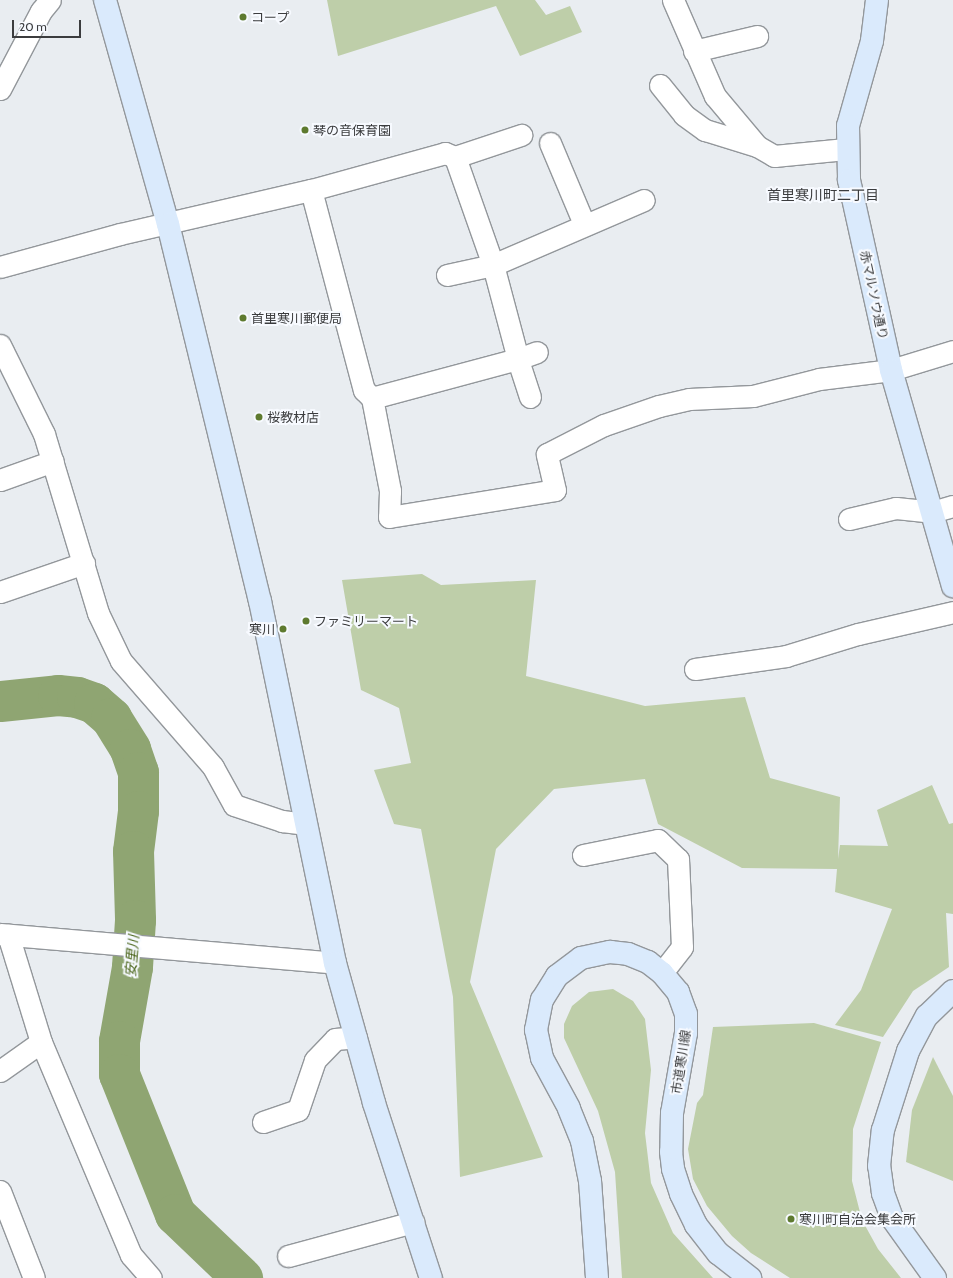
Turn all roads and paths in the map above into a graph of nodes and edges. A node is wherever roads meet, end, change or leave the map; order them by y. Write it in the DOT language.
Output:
graph roads {
  1 [pos="50,0"];
  2 [pos="105,0"];
  3 [pos="673,0"];
  4 [pos="877,0"];
  5 [pos="757,36"];
  6 [pos="694,51"];
  7 [pos="660,85"];
  8 [pos="0,89"];
  9 [pos="521,135"];
  10 [pos="550,144"];
  11 [pos="757,146"];
  12 [pos="846,149"];
  13 [pos="455,157"];
  14 [pos="311,190"];
  15 [pos="644,200"];
  16 [pos="168,224"];
  17 [pos="584,224"];
  18 [pos="493,265"];
  19 [pos="0,267"];
  20 [pos="447,275"];
  21 [pos="0,345"];
  22 [pos="953,351"];
  23 [pos="538,352"];
  24 [pos="518,359"];
  25 [pos="891,370"];
  26 [pos="530,396"];
  27 [pos="372,398"];
  28 [pos="53,461"];
  29 [pos="0,480"];
  30 [pos="953,506"];
  31 [pos="932,512"];
  32 [pos="849,519"];
  33 [pos="84,563"];
  34 [pos="953,586"];
  35 [pos="0,592"];
  36 [pos="953,612"];
  37 [pos="695,669"];
  38 [pos="305,824"];
  39 [pos="583,855"];
  40 [pos="4,935"];
  41 [pos="335,963"];
  42 [pos="662,973"];
  43 [pos="953,991"];
  44 [pos="356,1036"];
  45 [pos="41,1042"];
  46 [pos="0,1071"];
  47 [pos="263,1122"];
  48 [pos="0,1191"];
  49 [pos="412,1222"];
  50 [pos="288,1256"];
  51 [pos="34,1278"];
  52 [pos="151,1278"];
  53 [pos="431,1278"];
  54 [pos="597,1278"];
  55 [pos="750,1278"];
  56 [pos="935,1278"];
  1 -- 8 [label="street"];
  2 -- 16 [label="street"];
  3 -- 6 [label="street"];
  4 -- 12 [label="street, 赤マルソウ通り"];
  5 -- 6 [label="street"];
  6 -- 11 [label="street"];
  7 -- 11 [label="street"];
  9 -- 13 [label="street"];
  10 -- 17 [label="street"];
  11 -- 12 [label="street"];
  12 -- 25 [label="street, 赤マルソウ通り"];
  13 -- 14 [label="street"];
  13 -- 18 [label="street"];
  14 -- 16 [label="street"];
  14 -- 27 [label="street"];
  15 -- 17 [label="street"];
  16 -- 19 [label="street"];
  16 -- 38 [label="street"];
  17 -- 18 [label="street"];
  18 -- 20 [label="street"];
  18 -- 24 [label="street"];
  21 -- 28 [label="street"];
  22 -- 25 [label="street"];
  23 -- 24 [label="street"];
  24 -- 26 [label="street"];
  24 -- 27 [label="street"];
  25 -- 27 [label="street"];
  25 -- 31 [label="street, 赤マルソウ通り"];
  28 -- 29 [label="street"];
  28 -- 33 [label="street"];
  30 -- 31 [label="street"];
  31 -- 32 [label="street"];
  31 -- 34 [label="street, 赤マルソウ通り"];
  33 -- 35 [label="street"];
  33 -- 38 [label="street"];
  36 -- 37 [label="street"];
  38 -- 41 [label="street"];
  39 -- 42 [label="street"];
  40 -- 41 [label="street"];
  40 -- 45 [label="street"];
  41 -- 44 [label="street"];
  42 -- 54 [label="street, 市道寒川線"];
  42 -- 55 [label="street, 市道寒川線"];
  43 -- 56 [label="street"];
  44 -- 47 [label="street"];
  44 -- 49 [label="street"];
  45 -- 46 [label="street"];
  45 -- 52 [label="street"];
  48 -- 51 [label="street"];
  49 -- 50 [label="street"];
  49 -- 53 [label="street"];
}
